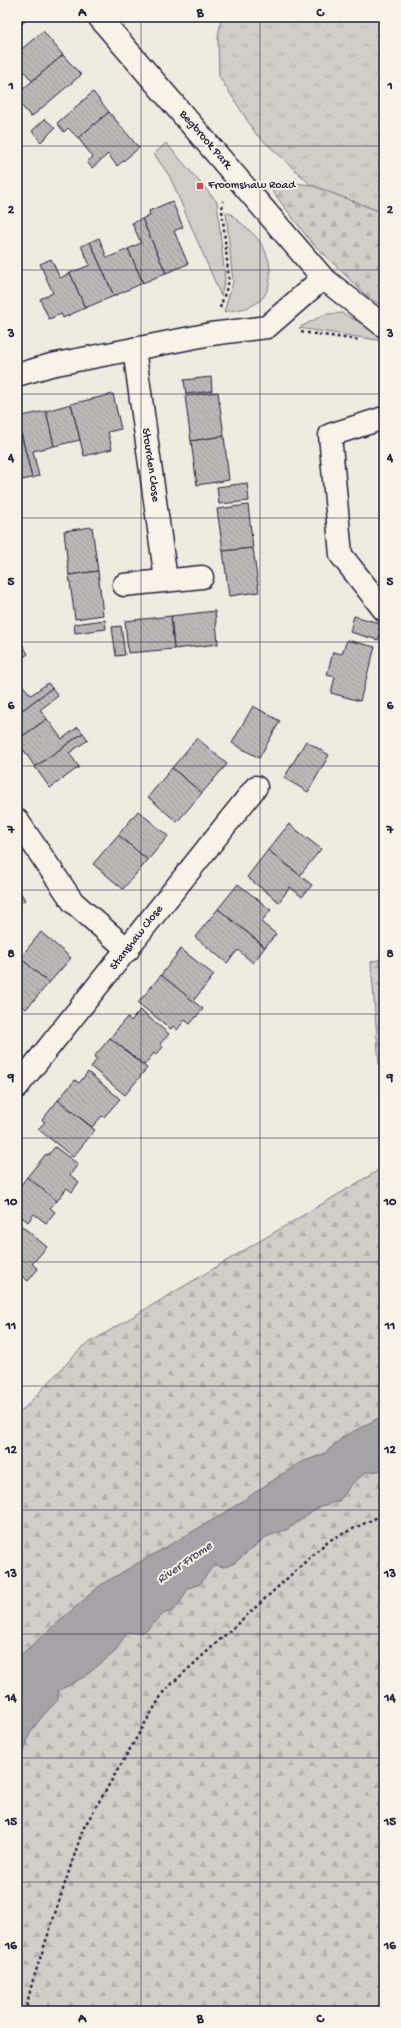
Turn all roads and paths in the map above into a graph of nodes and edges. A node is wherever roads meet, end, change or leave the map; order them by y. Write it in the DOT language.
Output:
graph roads {
  1 [pos="98,17"];
  2 [pos="228,166"];
  3 [pos="323,278"];
  4 [pos="384,326"];
  5 [pos="267,327"];
  6 [pos="211,334"];
  7 [pos="360,340"];
  8 [pos="134,349"];
  9 [pos="17,375"];
  10 [pos="384,418"];
  11 [pos="202,577"];
  12 [pos="166,580"];
  13 [pos="124,585"];
  14 [pos="384,610"];
  15 [pos="256,787"];
  16 [pos="17,820"];
  17 [pos="128,950"];
  18 [pos="17,1087"];
  19 [pos="384,1514"];
  20 [pos="25,2011"];
  1 -- 2 [label="street, Begbrook Park"];
  2 -- 3 [label="street, Begbrook Park"];
  2 -- 6 [label="path"];
  3 -- 4 [label="street, Begbrook Park"];
  3 -- 5 [label="street"];
  5 -- 6 [label="street"];
  5 -- 7 [label="path"];
  6 -- 8 [label="street"];
  8 -- 9 [label="street"];
  8 -- 12 [label="street, Stourden Close"];
  10 -- 14 [label="street"];
  11 -- 12 [label="street"];
  12 -- 13 [label="street"];
  15 -- 17 [label="street, Stanshaw Close"];
  16 -- 17 [label="street"];
  17 -- 18 [label="street, Stanshaw Close"];
  19 -- 20 [label="path"];
}
